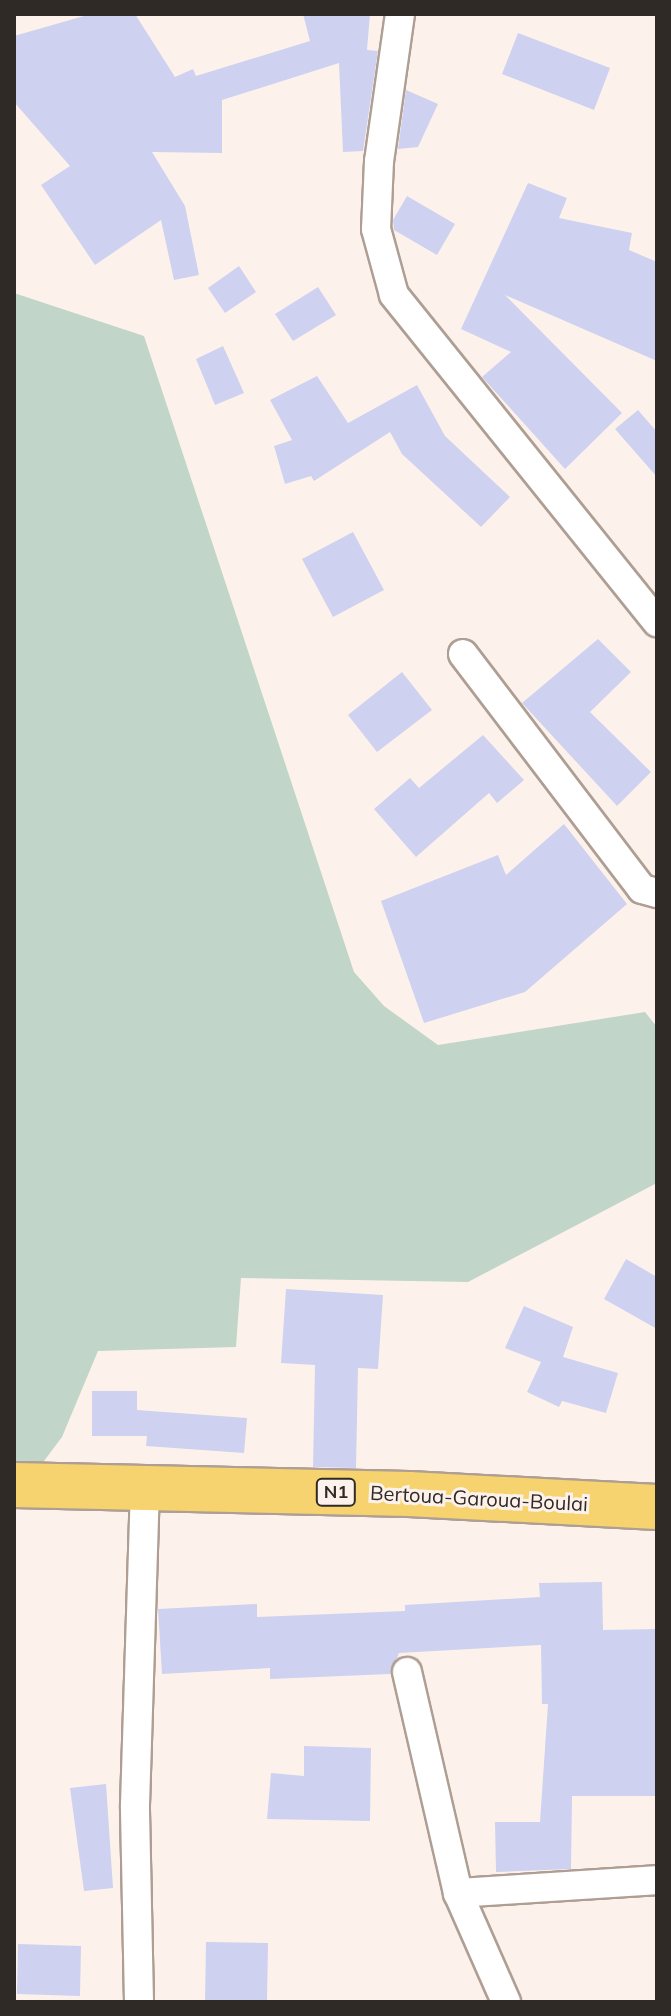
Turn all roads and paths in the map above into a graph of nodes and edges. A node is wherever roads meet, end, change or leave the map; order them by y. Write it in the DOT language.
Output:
graph roads {
  1 [pos="400,14"];
  2 [pos="657,622"];
  3 [pos="463,654"];
  4 [pos="657,893"];
  5 [pos="14,1485"];
  6 [pos="145,1488"];
  7 [pos="657,1507"];
  8 [pos="407,1672"];
  9 [pos="657,1880"];
  10 [pos="458,1893"];
  11 [pos="139,2002"];
  12 [pos="506,2002"];
  1 -- 2 [label="street"];
  3 -- 4 [label="street"];
  5 -- 6 [label="highway, Bertoua-Garoua-Boulai / N1"];
  6 -- 7 [label="highway, Bertoua-Garoua-Boulai / N1"];
  6 -- 11 [label="street"];
  8 -- 10 [label="street"];
  9 -- 10 [label="street"];
  10 -- 12 [label="street"];
}
